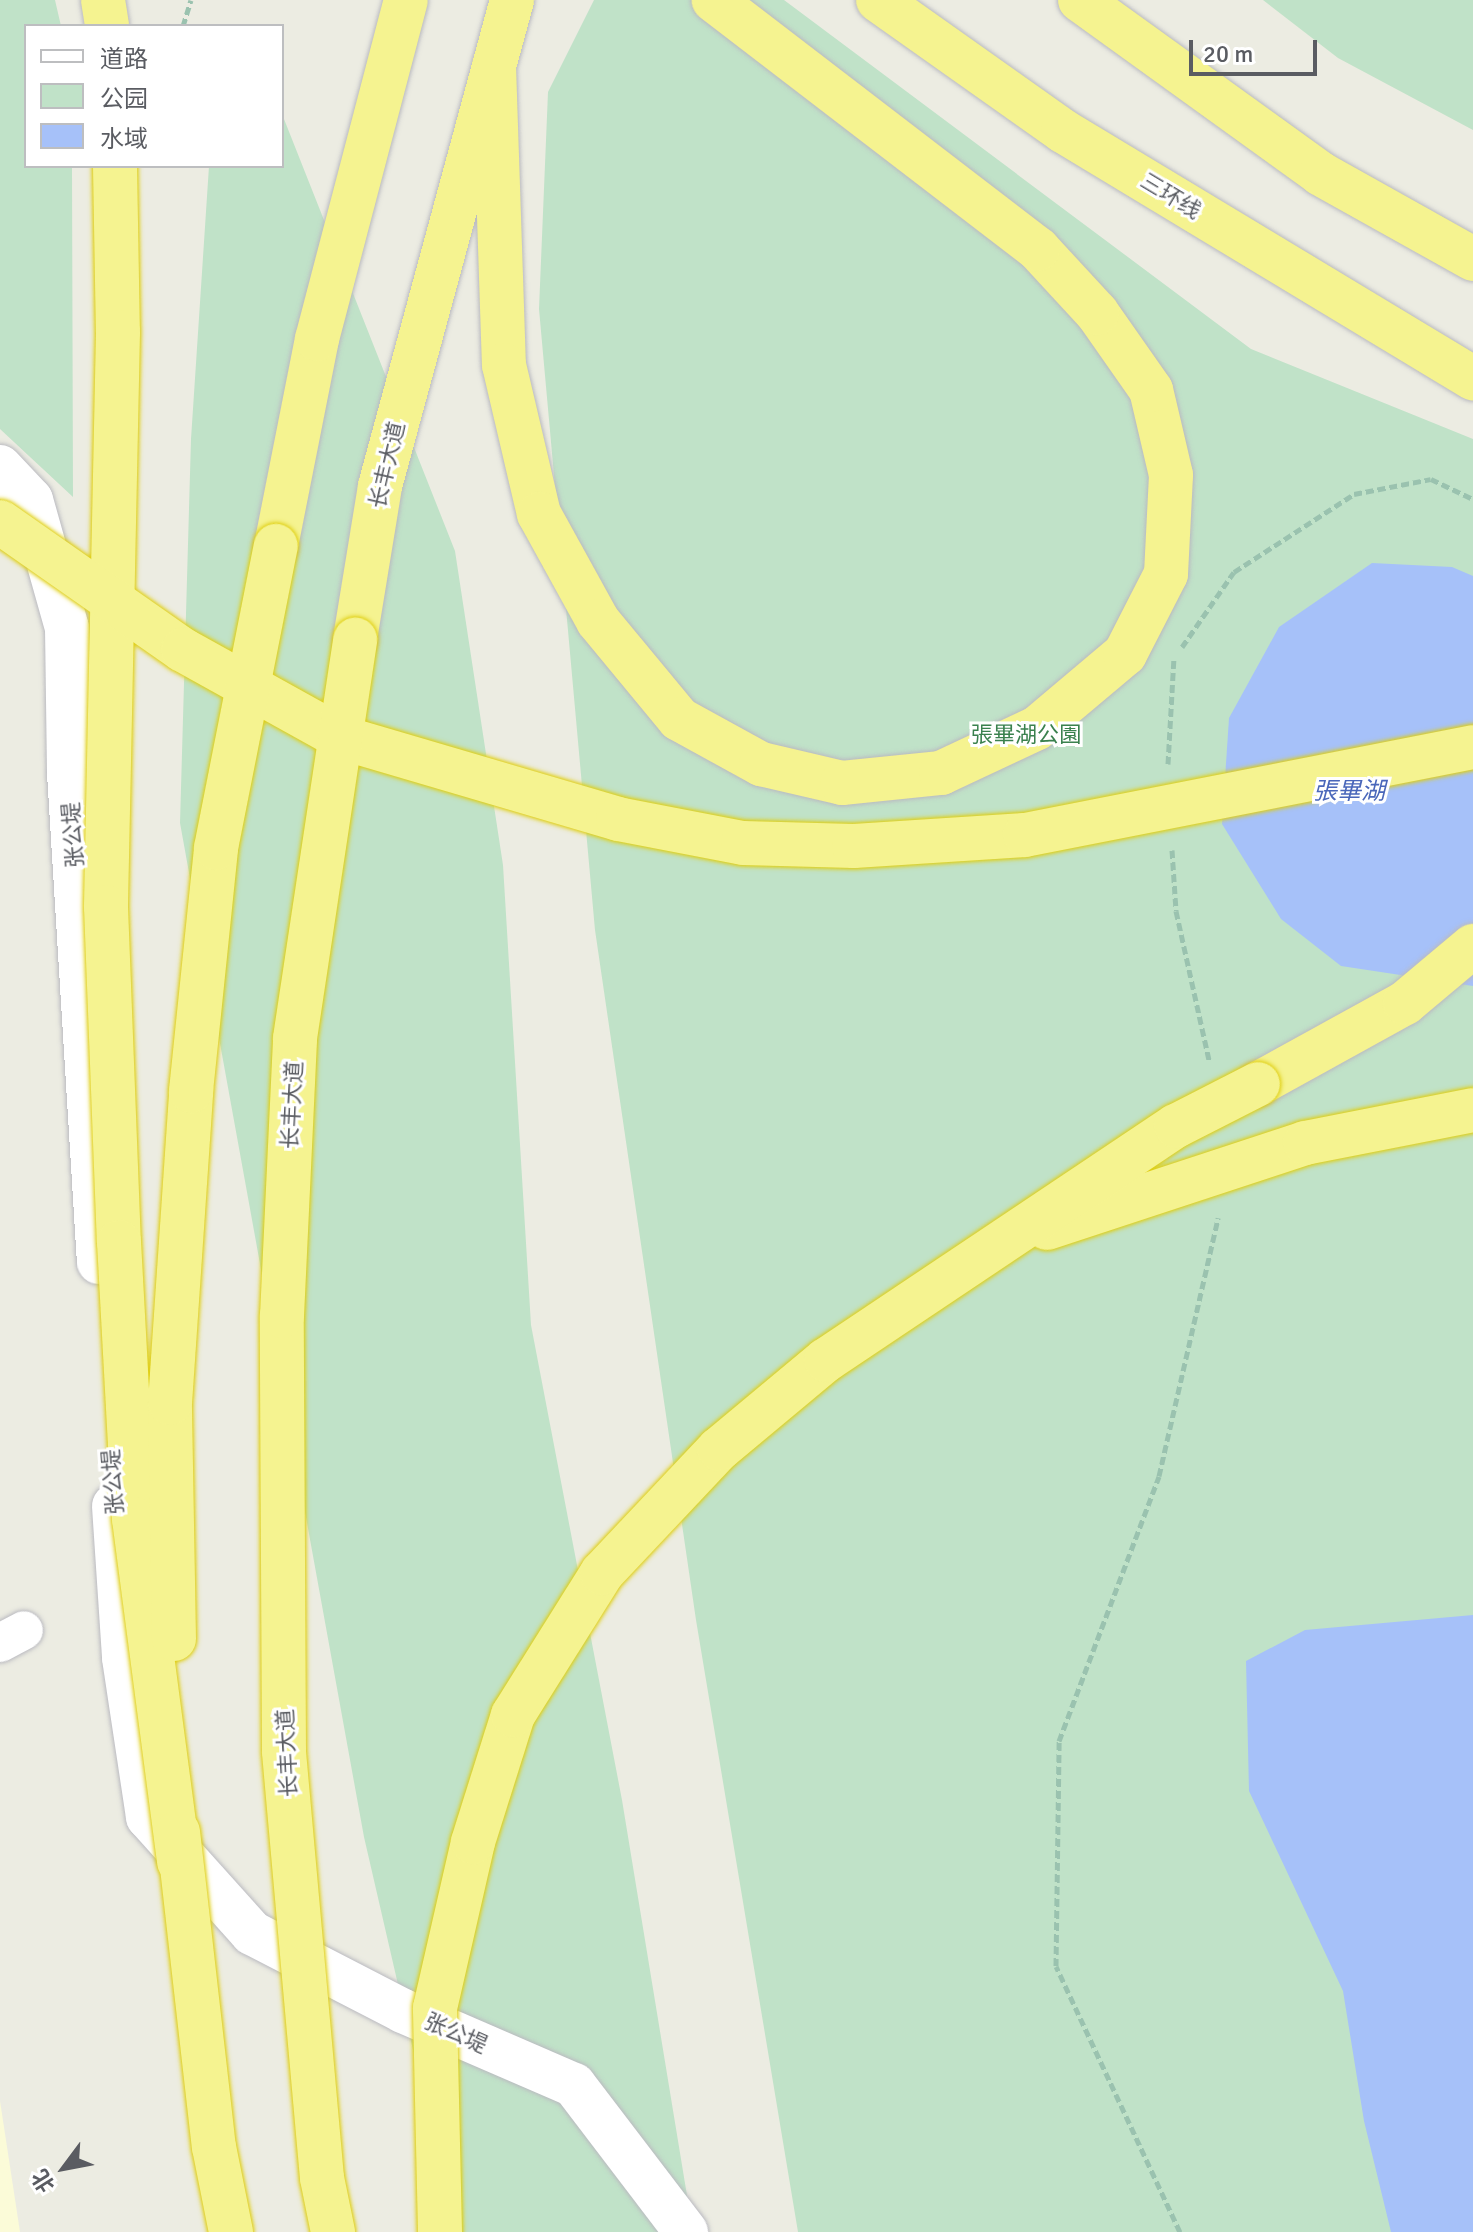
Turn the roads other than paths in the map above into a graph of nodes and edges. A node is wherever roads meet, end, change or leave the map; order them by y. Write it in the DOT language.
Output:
graph roads {
  1 [pos="103,0"];
  2 [pos="406,0"];
  3 [pos="512,0"];
  4 [pos="713,0"];
  5 [pos="878,0"];
  6 [pos="1080,0"];
  7 [pos="107,24"];
  8 [pos="494,66"];
  9 [pos="115,168"];
  10 [pos="1473,259"];
  11 [pos="1473,378"];
  12 [pos="0,467"];
  13 [pos="0,522"];
  14 [pos="1473,747"];
  15 [pos="1473,946"];
  16 [pos="1473,1110"];
  17 [pos="991,1246"];
  18 [pos="179,1862"];
  19 [pos="231,2232"];
  20 [pos="333,2232"];
  21 [pos="440,2232"];
  22 [pos="686,2232"];
  1 -- 7 [label="highway"];
  2 -- 18 [label="highway, bridge"];
  3 -- 8 [label="highway, 长丰大道"];
  4 -- 8 [label="highway"];
  5 -- 11 [label="highway, 三环线"];
  6 -- 10 [label="highway"];
  8 -- 20 [label="highway, 长丰大道, bridge"];
  9 -- 18 [label="highway, bridge"];
  12 -- 22 [label="street, 张公堤"];
  13 -- 14 [label="highway, bridge"];
  15 -- 17 [label="highway, bridge"];
  16 -- 17 [label="highway, bridge"];
  17 -- 21 [label="highway, bridge"];
  18 -- 19 [label="highway, bridge"];
}
